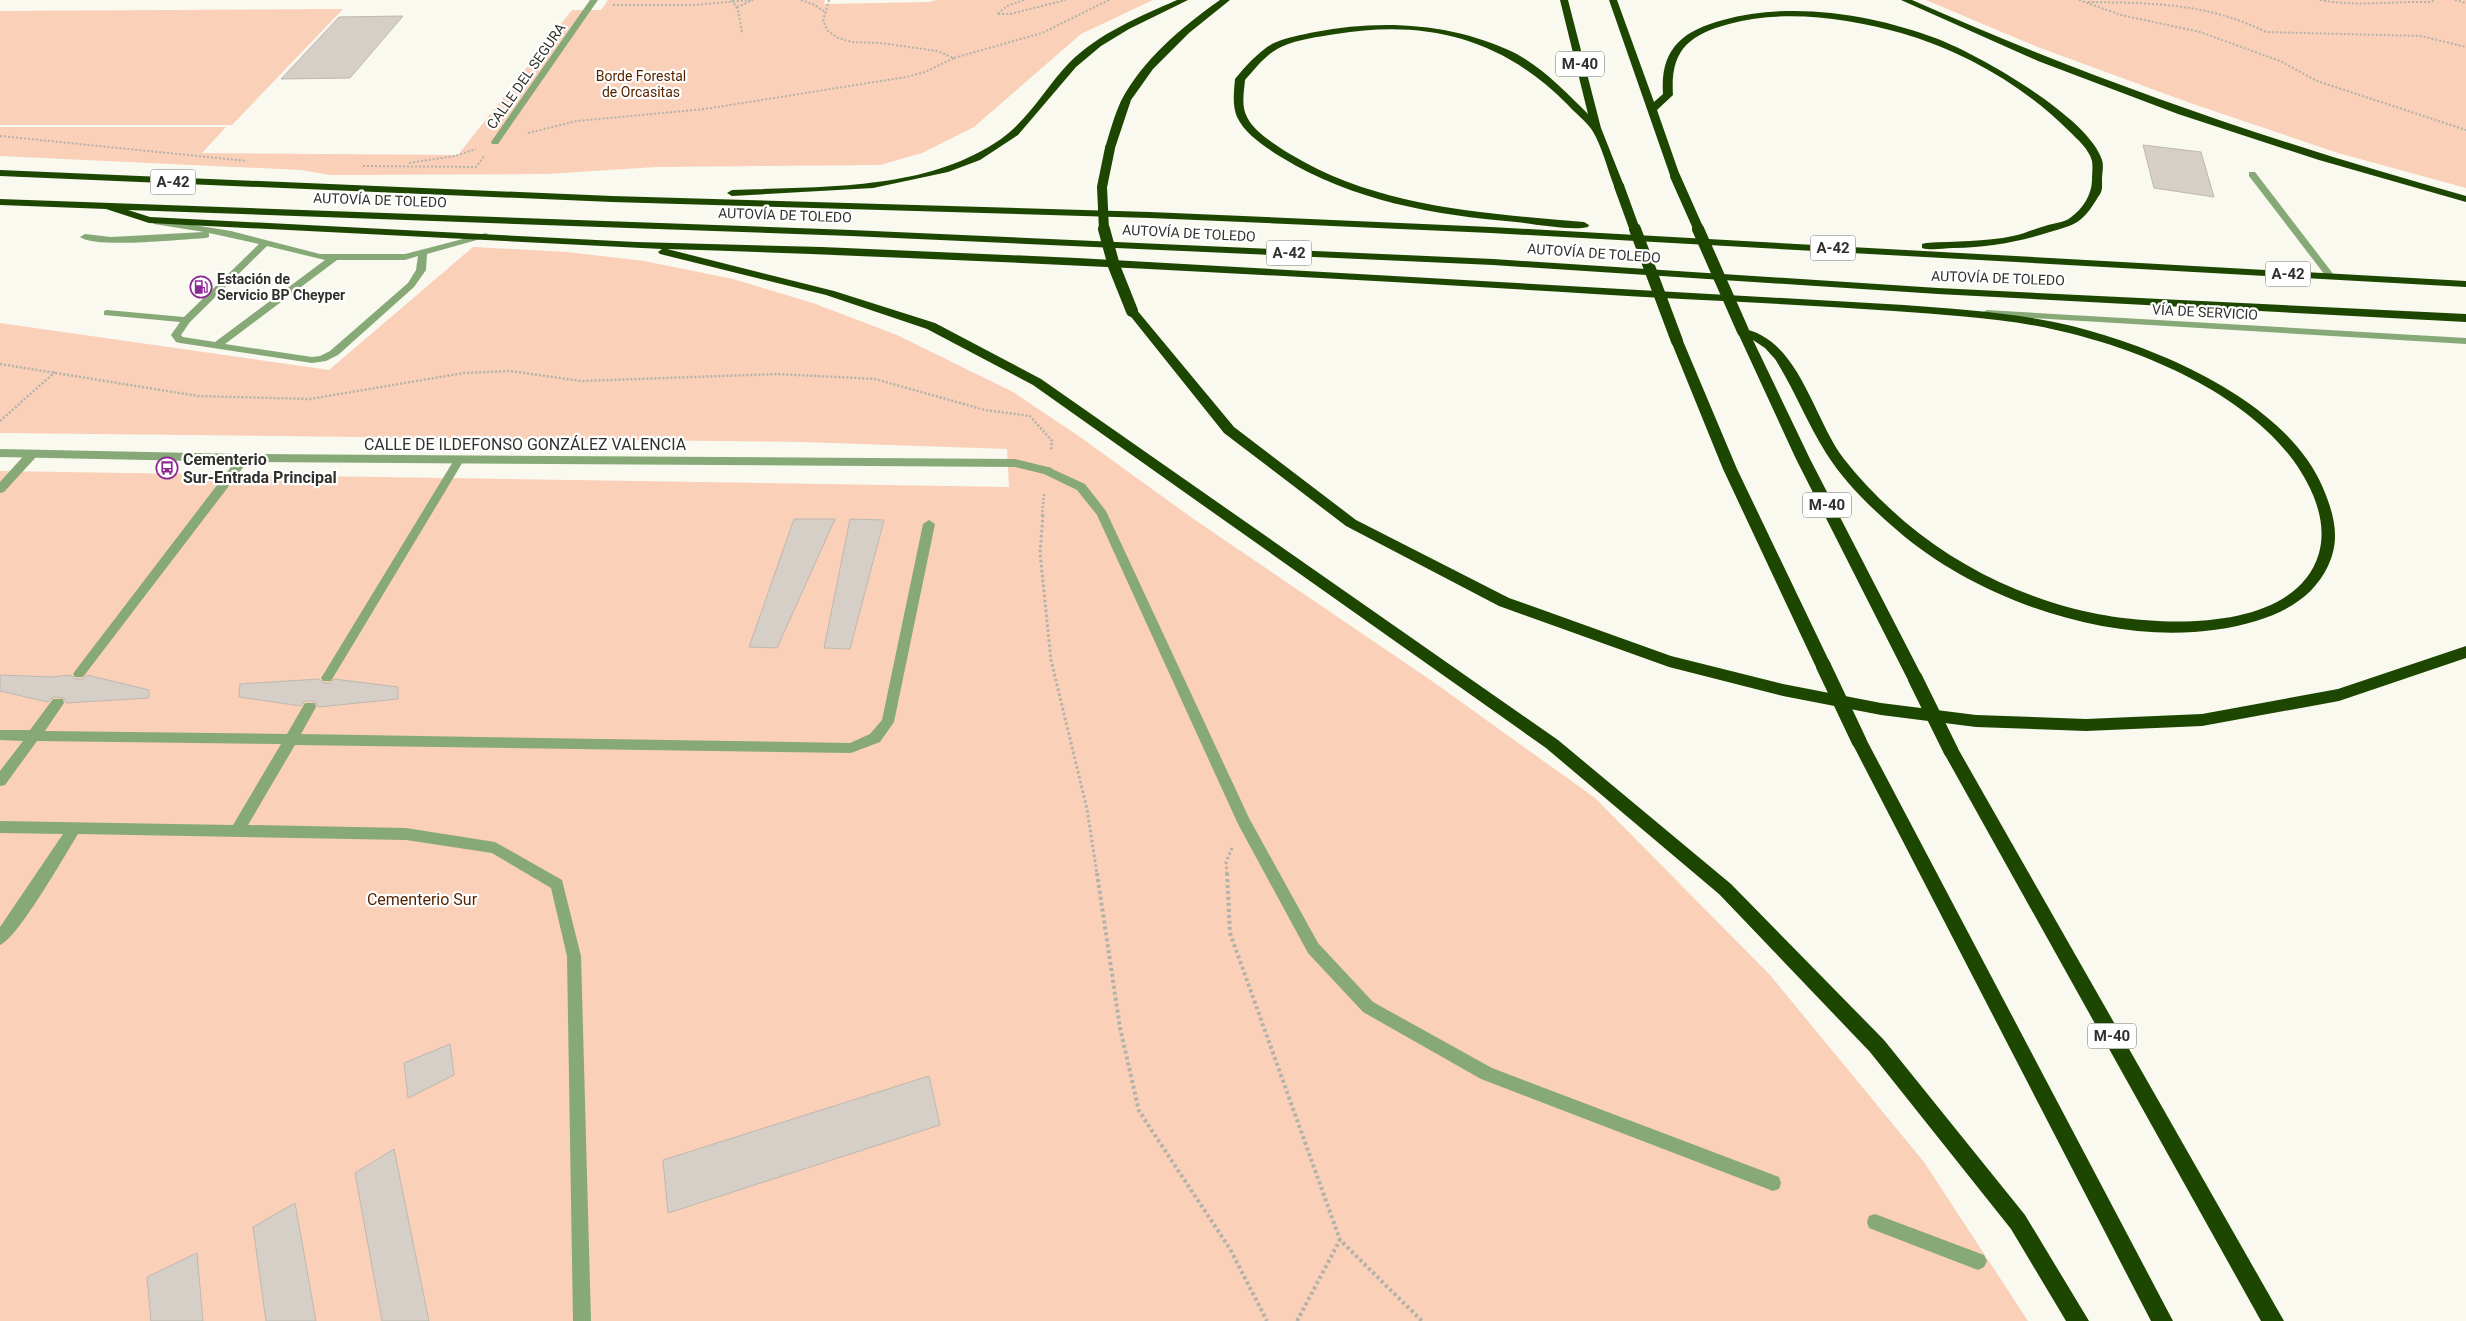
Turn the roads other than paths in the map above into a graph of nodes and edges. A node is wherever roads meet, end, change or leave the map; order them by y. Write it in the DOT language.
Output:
graph roads {
  1 [pos="594,0"];
  2 [pos="1184,0"];
  3 [pos="1226,0"];
  4 [pos="1564,0"];
  5 [pos="1613,0"];
  6 [pos="1905,0"];
  7 [pos="1651,110"];
  8 [pos="1596,128"];
  9 [pos="495,142"];
  10 [pos="0,173"];
  11 [pos="2252,174"];
  12 [pos="612,199"];
  13 [pos="2466,199"];
  14 [pos="0,202"];
  15 [pos="111,208"];
  16 [pos="149,220"];
  17 [pos="231,234"];
  18 [pos="486,236"];
  19 [pos="85,237"];
  20 [pos="265,243"];
  21 [pos="634,245"];
  22 [pos="1792,246"];
  23 [pos="1873,250"];
  24 [pos="423,252"];
  25 [pos="335,257"];
  26 [pos="2331,277"];
  27 [pos="2466,284"];
  28 [pos="1942,310"];
  29 [pos="107,313"];
  30 [pos="2466,318"];
  31 [pos="186,320"];
  32 [pos="1743,331"];
  33 [pos="2466,341"];
  34 [pos="216,346"];
  35 [pos="0,453"];
  36 [pos="32,454"];
  37 [pos="244,458"];
  38 [pos="459,460"];
  39 [pos="0,489"];
  40 [pos="929,524"];
  41 [pos="2466,652"];
  42 [pos="79,674"];
  43 [pos="327,678"];
  44 [pos="58,703"];
  45 [pos="310,708"];
  46 [pos="0,735"];
  47 [pos="35,736"];
  48 [pos="290,740"];
  49 [pos="0,781"];
  50 [pos="0,827"];
  51 [pos="76,827"];
  52 [pos="237,831"];
  53 [pos="0,938"];
  54 [pos="1774,1184"];
  55 [pos="1875,1222"];
  56 [pos="1978,1262"];
  57 [pos="582,1321"];
  58 [pos="2078,1321"];
  59 [pos="2162,1321"];
  60 [pos="2274,1321"];
  1 -- 9 [label="street, CALLE DEL SEGURA"];
  2 -- 12 [label="highway"];
  3 -- 41 [label="highway, bridge"];
  4 -- 8 [label="highway, M-40"];
  5 -- 7 [label="highway, M-40"];
  6 -- 13 [label="highway"];
  7 -- 23 [label="highway"];
  7 -- 32 [label="highway, M-40, bridge"];
  8 -- 22 [label="highway"];
  8 -- 59 [label="highway, M-40, bridge"];
  10 -- 12 [label="highway, AUTOVÍA DE TOLEDO / A-42"];
  11 -- 26 [label="street"];
  12 -- 22 [label="highway, AUTOVÍA DE TOLEDO / A-42"];
  14 -- 15 [label="highway, AUTOVÍA DE TOLEDO / A-42"];
  15 -- 16 [label="highway"];
  15 -- 30 [label="highway, AUTOVÍA DE TOLEDO / A-42"];
  16 -- 17 [label="street"];
  16 -- 18 [label="highway"];
  17 -- 19 [label="street"];
  17 -- 20 [label="street"];
  18 -- 21 [label="highway"];
  18 -- 24 [label="street"];
  20 -- 25 [label="street"];
  20 -- 31 [label="street"];
  21 -- 28 [label="highway"];
  21 -- 58 [label="highway"];
  22 -- 23 [label="highway, AUTOVÍA DE TOLEDO / A-42"];
  23 -- 26 [label="highway, AUTOVÍA DE TOLEDO / A-42"];
  24 -- 25 [label="street"];
  24 -- 34 [label="street"];
  25 -- 34 [label="street"];
  26 -- 27 [label="highway, AUTOVÍA DE TOLEDO / A-42"];
  28 -- 32 [label="highway"];
  28 -- 33 [label="street, VÍA DE SERVICIO"];
  29 -- 31 [label="street"];
  31 -- 34 [label="street"];
  32 -- 60 [label="highway, M-40, bridge"];
  35 -- 36 [label="street, CALLE DE ILDEFONSO GONZÁLEZ VALENCIA"];
  36 -- 37 [label="street, CALLE DE ILDEFONSO GONZÁLEZ VALENCIA"];
  36 -- 39 [label="street"];
  37 -- 38 [label="street, CALLE DE ILDEFONSO GONZÁLEZ VALENCIA"];
  37 -- 42 [label="street"];
  38 -- 43 [label="street"];
  38 -- 54 [label="street, CALLE DE ILDEFONSO GONZÁLEZ VALENCIA"];
  40 -- 48 [label="street"];
  44 -- 47 [label="street"];
  45 -- 48 [label="street"];
  46 -- 47 [label="street"];
  47 -- 48 [label="street"];
  47 -- 49 [label="street"];
  48 -- 52 [label="street"];
  50 -- 51 [label="street"];
  51 -- 52 [label="street"];
  51 -- 53 [label="street"];
  52 -- 57 [label="street"];
  55 -- 56 [label="street"];
}
